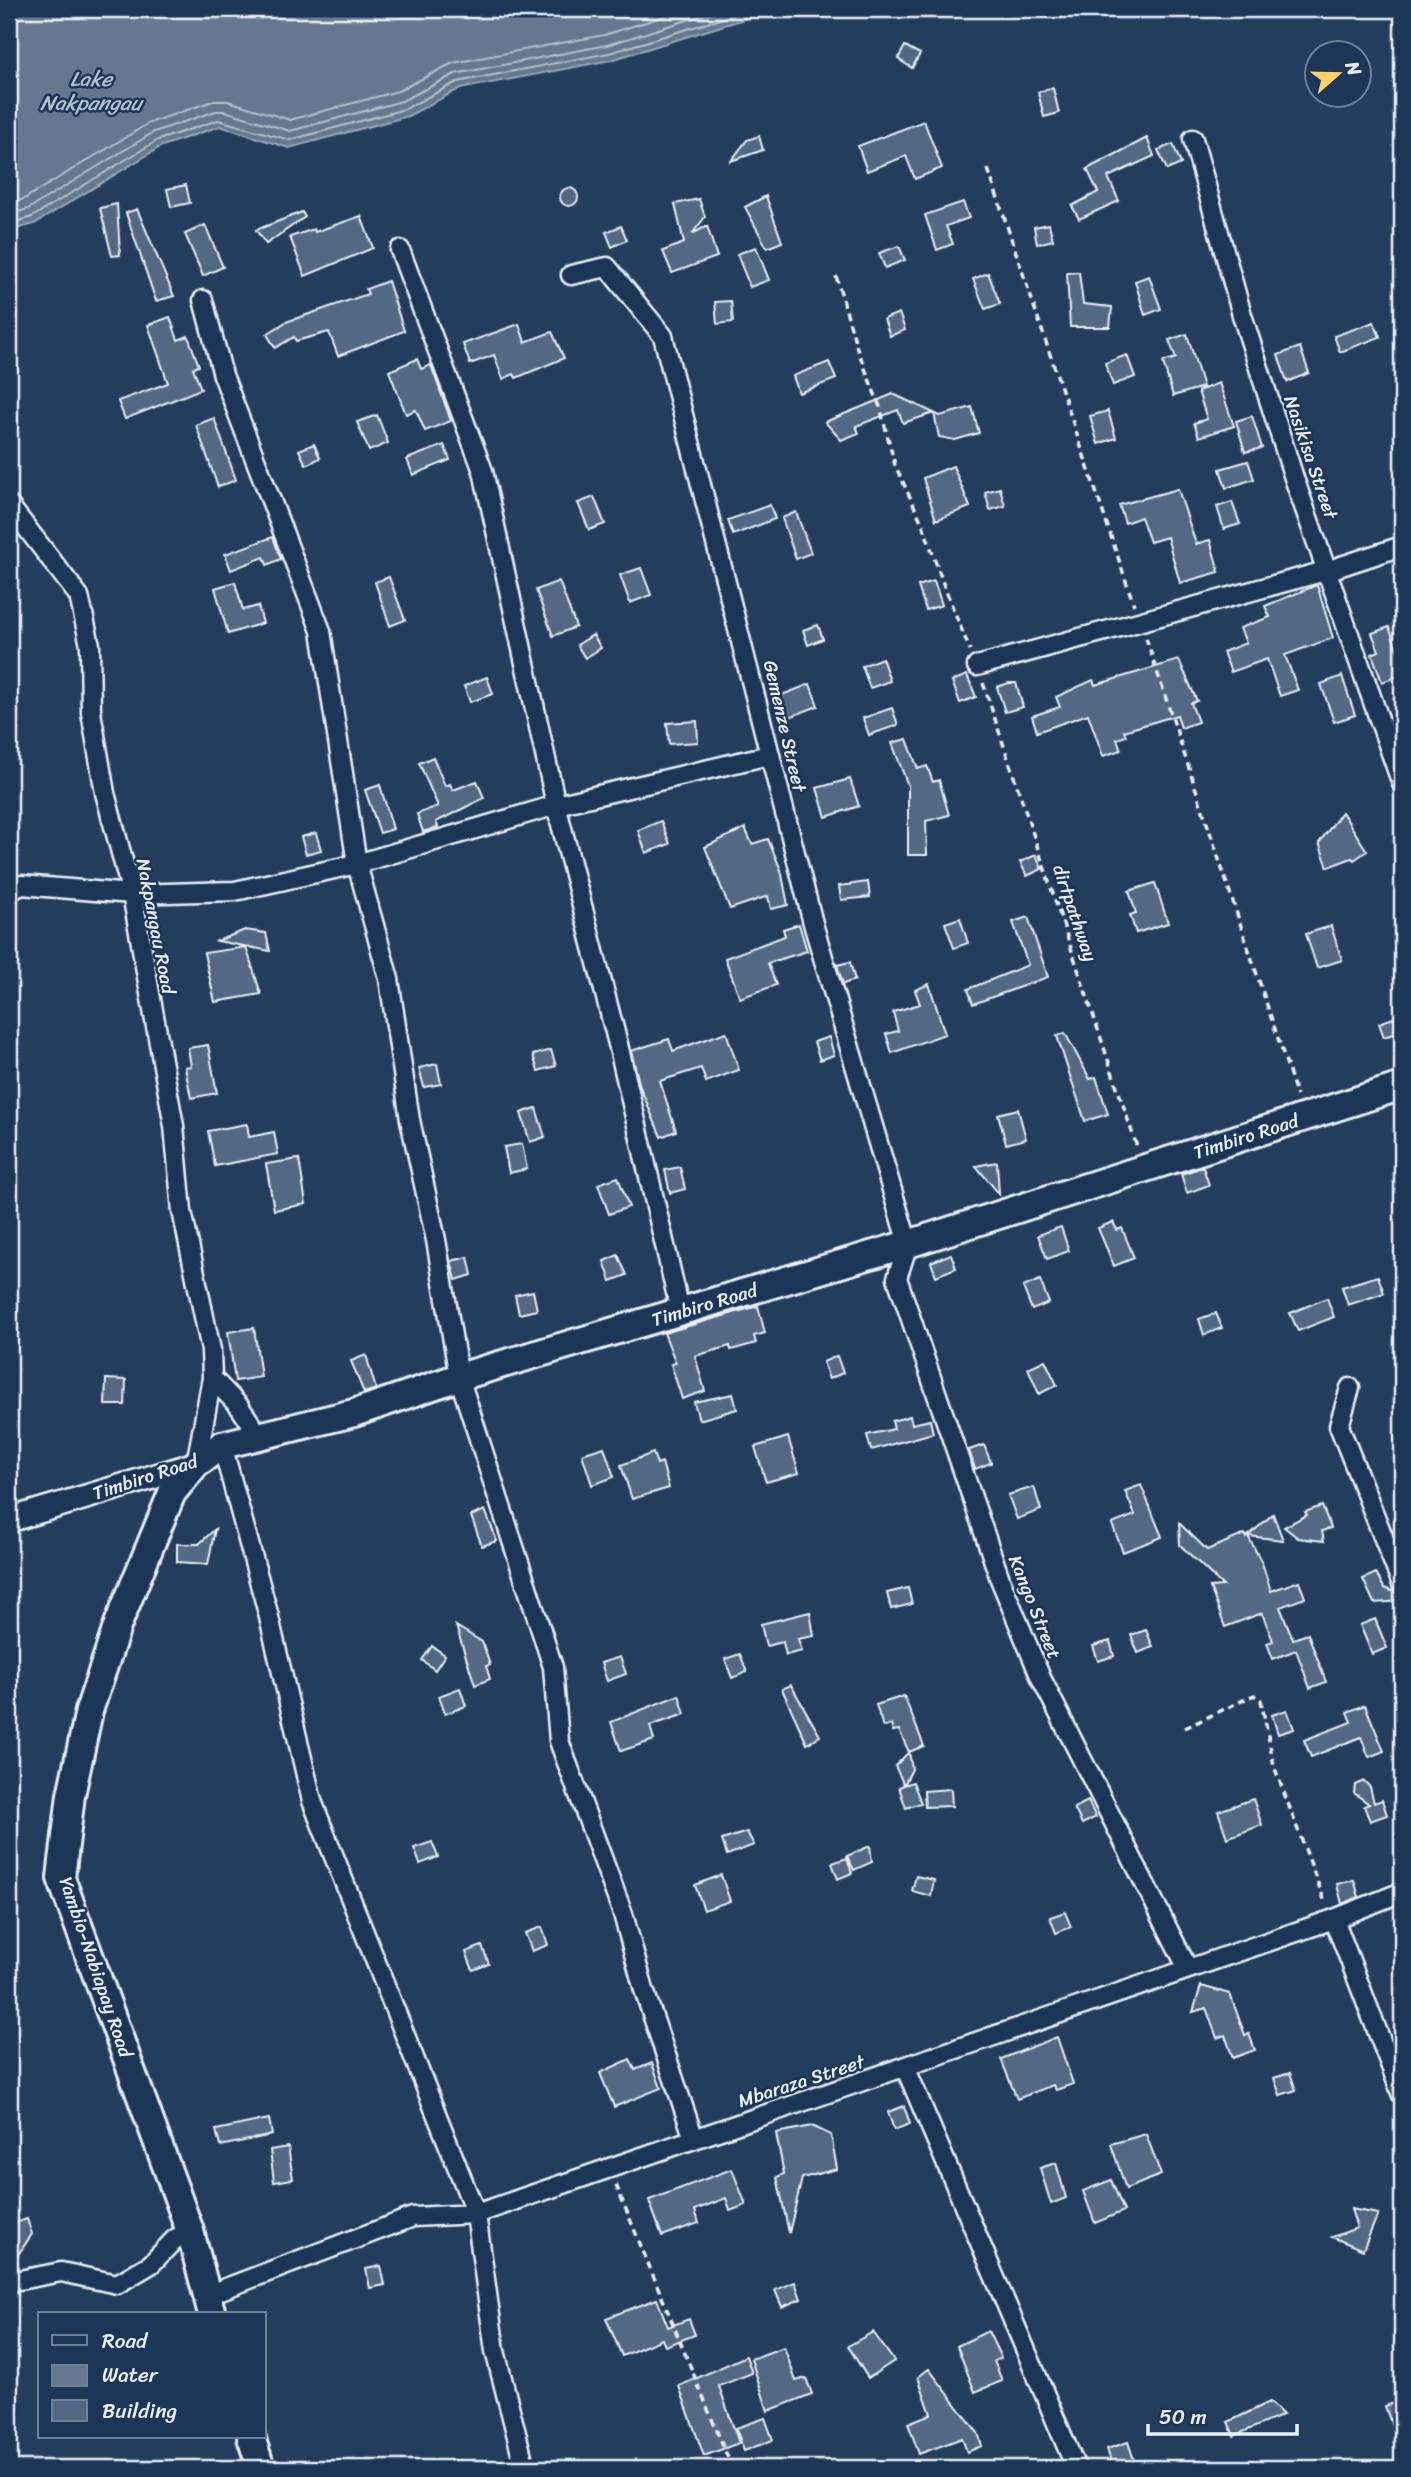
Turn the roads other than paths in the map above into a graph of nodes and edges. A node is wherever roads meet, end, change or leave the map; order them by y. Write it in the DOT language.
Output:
graph roads {
  1 [pos="1193,139"];
  2 [pos="400,250"];
  3 [pos="571,275"];
  4 [pos="203,300"];
  5 [pos="9,505"];
  6 [pos="1402,546"];
  7 [pos="1329,570"];
  8 [pos="977,666"];
  9 [pos="769,755"];
  10 [pos="1402,784"];
  11 [pos="556,805"];
  12 [pos="357,864"];
  13 [pos="9,892"];
  14 [pos="132,894"];
  15 [pos="1402,1086"];
  16 [pos="908,1244"];
  17 [pos="680,1310"];
  18 [pos="459,1377"];
  19 [pos="212,1378"];
  20 [pos="1350,1388"];
  21 [pos="258,1434"];
  22 [pos="222,1444"];
  23 [pos="196,1464"];
  24 [pos="9,1520"];
  25 [pos="1402,1584"];
  26 [pos="1402,1892"];
  27 [pos="1334,1919"];
  28 [pos="1188,1969"];
  29 [pos="906,2068"];
  30 [pos="1402,2095"];
  31 [pos="694,2139"];
  32 [pos="476,2214"];
  33 [pos="190,2231"];
  34 [pos="9,2282"];
  35 [pos="211,2304"];
  36 [pos="251,2438"];
  37 [pos="261,2468"];
  38 [pos="525,2468"];
  39 [pos="1076,2468"];
  1 -- 7 [label="street, Nasikisa Street"];
  2 -- 11 [label="street"];
  3 -- 9 [label="street, Gemenze Street"];
  4 -- 12 [label="street"];
  5 -- 14 [label="street, Nakpangau Road"];
  6 -- 7 [label="street"];
  7 -- 8 [label="street"];
  7 -- 10 [label="street, Nasikisa Street"];
  9 -- 11 [label="street"];
  9 -- 16 [label="street, Gemenze Street"];
  11 -- 12 [label="street"];
  11 -- 17 [label="street"];
  12 -- 14 [label="street"];
  12 -- 18 [label="street"];
  13 -- 14 [label="street"];
  14 -- 19 [label="street, Nakpangau Road"];
  15 -- 16 [label="main road, Timbiro Road"];
  16 -- 17 [label="main road, Timbiro Road"];
  16 -- 28 [label="street, Kango Street"];
  17 -- 18 [label="main road, Timbiro Road"];
  18 -- 21 [label="main road, Timbiro Road"];
  18 -- 31 [label="street"];
  19 -- 21 [label="street"];
  19 -- 23 [label="street, Nakpangau Road"];
  20 -- 25 [label="street"];
  21 -- 22 [label="main road, Timbiro Road"];
  22 -- 23 [label="main road, Timbiro Road"];
  22 -- 32 [label="street"];
  23 -- 24 [label="street, Timbiro Road"];
  23 -- 33 [label="main road, Yambio-Nabiapay Road"];
  26 -- 27 [label="street, Mbaraza Street"];
  27 -- 28 [label="street, Mbaraza Street"];
  27 -- 30 [label="street"];
  28 -- 29 [label="street, Mbaraza Street"];
  29 -- 31 [label="street, Mbaraza Street"];
  29 -- 39 [label="street"];
  31 -- 32 [label="street, Mbaraza Street"];
  32 -- 35 [label="street, Mbaraza Street"];
  32 -- 38 [label="street"];
  33 -- 34 [label="street"];
  33 -- 35 [label="main road, Yambio-Nabiapay Road"];
  36 -- 37 [label="main road"];
}
